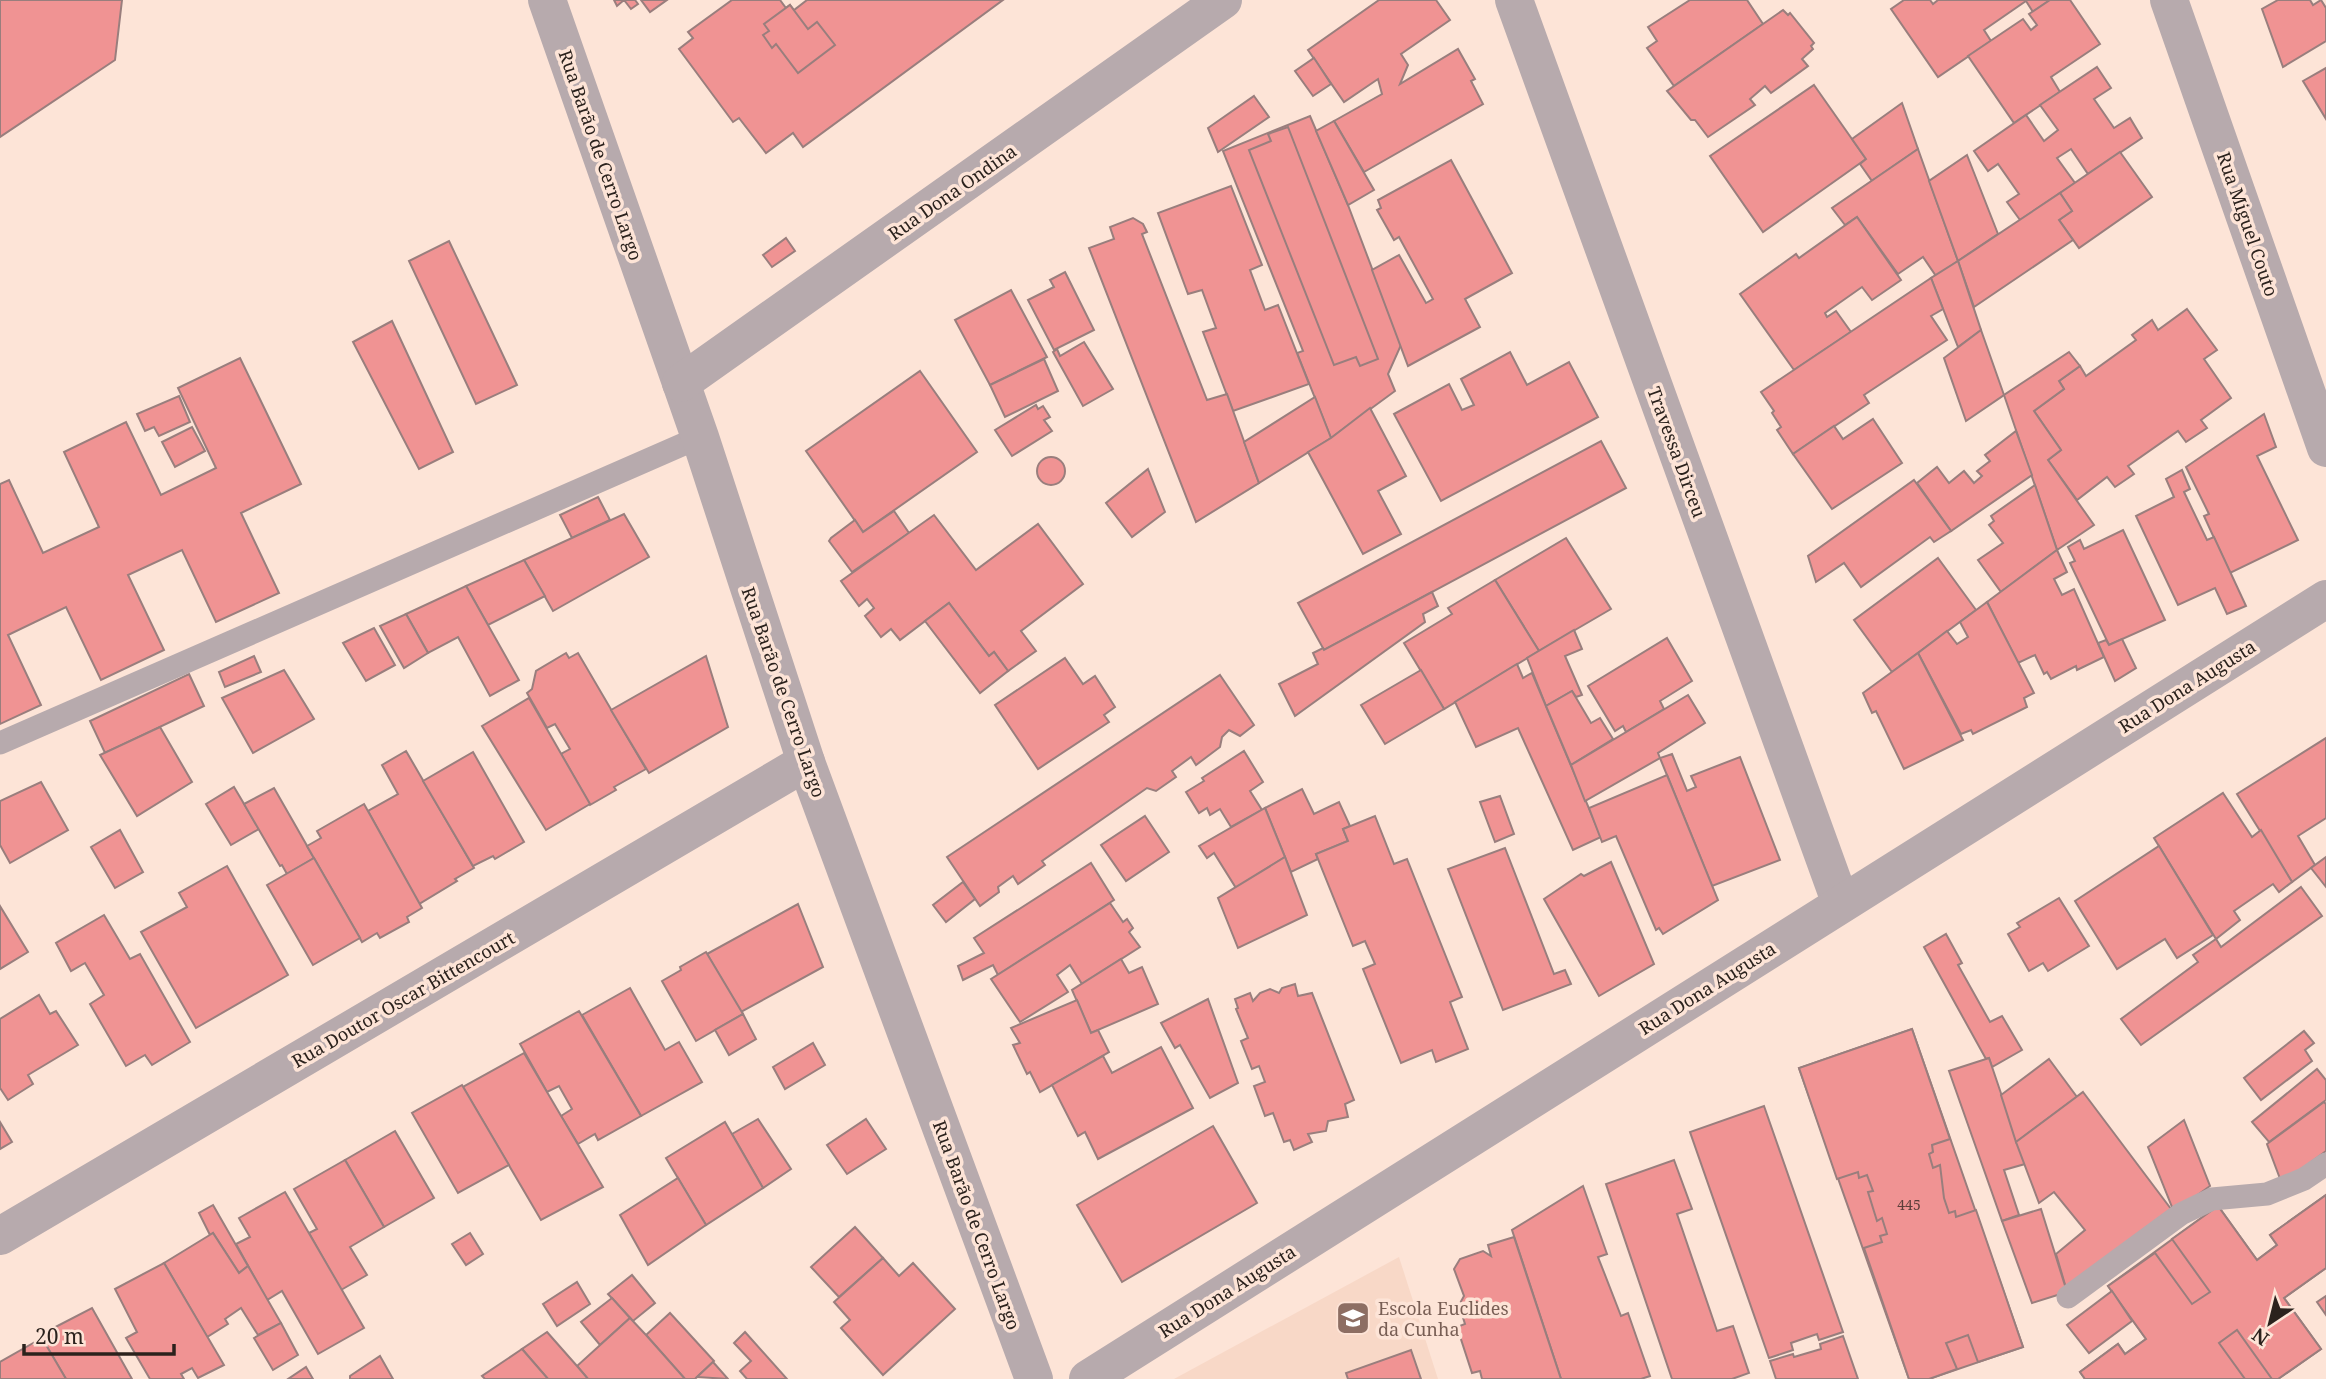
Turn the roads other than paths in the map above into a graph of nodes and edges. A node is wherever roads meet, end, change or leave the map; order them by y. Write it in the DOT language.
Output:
graph roads {
  1 [pos="547,0"];
  2 [pos="1223,0"];
  3 [pos="1514,0"];
  4 [pos="2169,0"];
  5 [pos="681,383"];
  6 [pos="700,437"];
  7 [pos="2326,449"];
  8 [pos="2326,599"];
  9 [pos="0,743"];
  10 [pos="806,762"];
  11 [pos="1840,904"];
  12 [pos="2326,1164"];
  13 [pos="0,1236"];
  14 [pos="2068,1297"];
  15 [pos="1034,1379"];
  16 [pos="1088,1379"];
  1 -- 5 [label="street, Rua Barão de Cerro Largo"];
  2 -- 5 [label="street, Rua Dona Ondina"];
  3 -- 11 [label="street, Travessa Dirceu"];
  4 -- 7 [label="street, Rua Miguel Couto"];
  5 -- 6 [label="street, Rua Barão de Cerro Largo"];
  6 -- 9 [label="lane"];
  6 -- 10 [label="street, Rua Barão de Cerro Largo"];
  8 -- 11 [label="street, Rua Dona Augusta"];
  10 -- 13 [label="street, Rua Doutor Oscar Bittencourt"];
  10 -- 15 [label="street, Rua Barão de Cerro Largo"];
  11 -- 16 [label="street, Rua Dona Augusta"];
  12 -- 14 [label="lane"];
}
